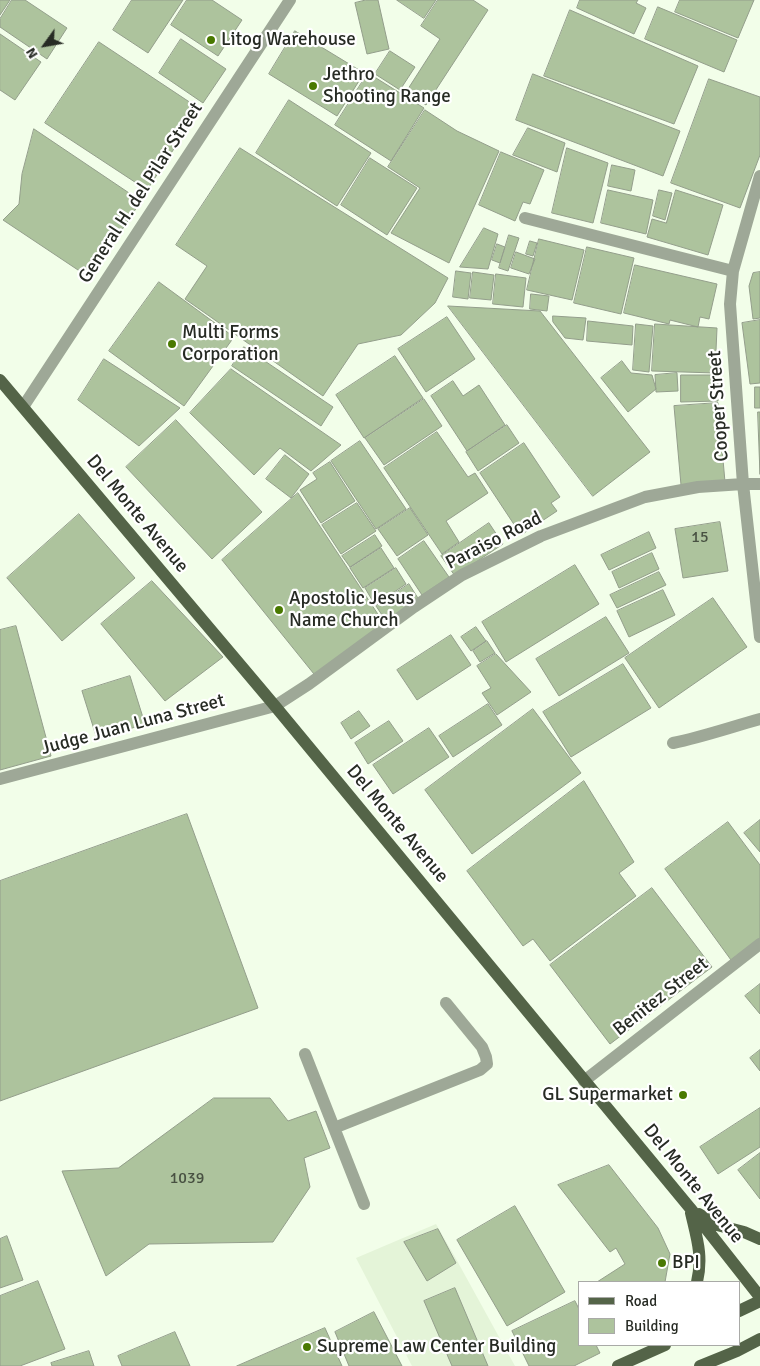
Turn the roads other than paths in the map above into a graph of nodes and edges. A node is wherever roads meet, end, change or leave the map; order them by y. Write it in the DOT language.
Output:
graph roads {
  1 [pos="290,0"];
  2 [pos="760,176"];
  3 [pos="525,218"];
  4 [pos="733,271"];
  5 [pos="0,380"];
  6 [pos="22,407"];
  7 [pos="743,484"];
  8 [pos="760,484"];
  9 [pos="760,637"];
  10 [pos="275,706"];
  11 [pos="760,719"];
  12 [pos="673,743"];
  13 [pos="0,779"];
  14 [pos="760,944"];
  15 [pos="446,1003"];
  16 [pos="305,1054"];
  17 [pos="584,1081"];
  18 [pos="334,1128"];
  19 [pos="364,1204"];
  20 [pos="690,1208"];
  21 [pos="760,1239"];
  22 [pos="697,1281"];
  23 [pos="760,1299"];
  24 [pos="740,1311"];
  25 [pos="760,1339"];
  26 [pos="661,1346"];
  27 [pos="618,1366"];
  28 [pos="700,1366"];
  1 -- 6 [label="street, General H. del Pilar Street"];
  2 -- 4 [label="street, Cooper Street"];
  3 -- 4 [label="street"];
  4 -- 7 [label="street, Cooper Street"];
  5 -- 6 [label="main road, Del Monte Avenue"];
  6 -- 10 [label="main road, Del Monte Avenue"];
  7 -- 8 [label="street, Paraiso Road"];
  7 -- 9 [label="street, Cooper Street"];
  7 -- 10 [label="street, Paraiso Road"];
  10 -- 13 [label="street, Judge Juan Luna Street"];
  10 -- 17 [label="main road, Del Monte Avenue"];
  11 -- 12 [label="street"];
  14 -- 17 [label="street, Benitez Street"];
  15 -- 18 [label="street"];
  16 -- 18 [label="street"];
  17 -- 20 [label="main road, Del Monte Avenue"];
  18 -- 19 [label="street"];
  20 -- 21 [label="main road"];
  20 -- 22 [label="main road"];
  20 -- 23 [label="main road, Del Monte Avenue"];
  23 -- 24 [label="main road"];
  25 -- 28 [label="main road"];
  26 -- 27 [label="main road"];
}
